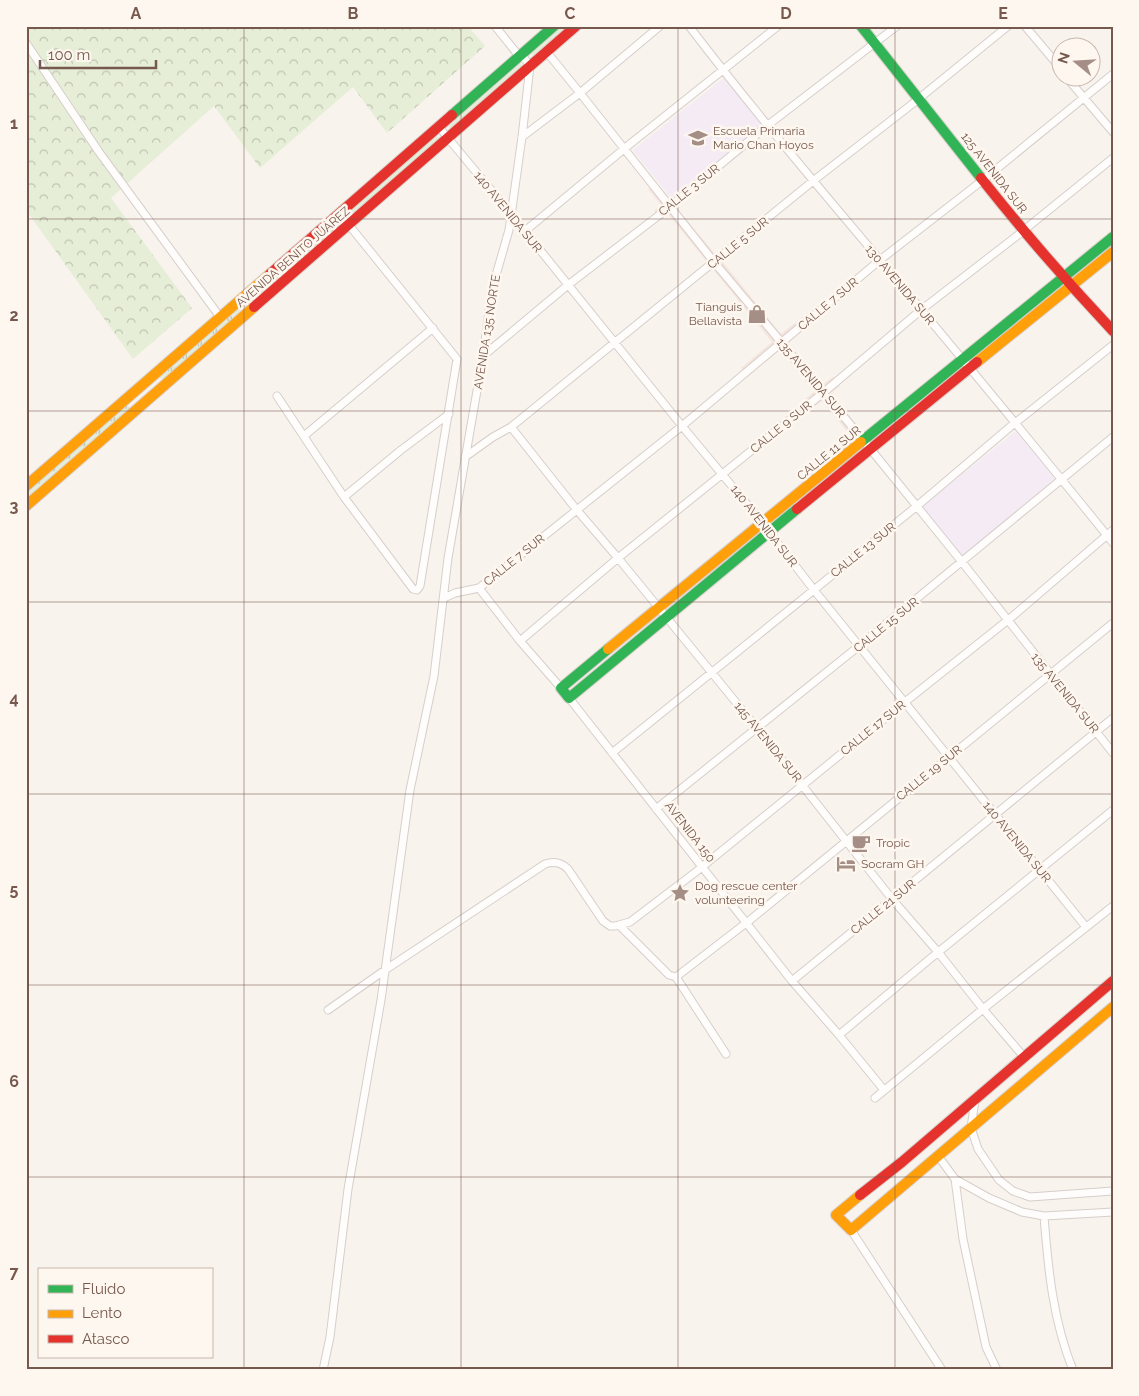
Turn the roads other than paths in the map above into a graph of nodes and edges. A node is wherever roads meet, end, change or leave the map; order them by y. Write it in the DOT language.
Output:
graph roads {
  1 [pos="495,26"];
  2 [pos="554,26"];
  3 [pos="576,26"];
  4 [pos="660,26"];
  5 [pos="689,26"];
  6 [pos="778,26"];
  7 [pos="861,26"];
  8 [pos="897,26"];
  9 [pos="1008,26"];
  10 [pos="1025,26"];
  11 [pos="26,43"];
  12 [pos="875,44"];
  13 [pos="546,51"];
  14 [pos="519,56"];
  15 [pos="1052,58"];
  16 [pos="530,66"];
  17 [pos="722,70"];
  18 [pos="1113,74"];
  19 [pos="1076,88"];
  20 [pos="580,92"];
  21 [pos="1084,98"];
  22 [pos="918,99"];
  23 [pos="438,126"];
  24 [pos="768,126"];
  25 [pos="1113,132"];
  26 [pos="522,136"];
  27 [pos="447,138"];
  28 [pos="624,150"];
  29 [pos="1113,158"];
  30 [pos="983,180"];
  31 [pos="813,181"];
  32 [pos="669,206"];
  33 [pos="511,214"];
  34 [pos="349,225"];
  35 [pos="524,231"];
  36 [pos="1023,231"];
  37 [pos="1113,237"];
  38 [pos="1113,252"];
  39 [pos="880,260"];
  40 [pos="714,262"];
  41 [pos="1064,278"];
  42 [pos="568,285"];
  43 [pos="1072,287"];
  44 [pos="921,310"];
  45 [pos="220,316"];
  46 [pos="433,328"];
  47 [pos="1113,331"];
  48 [pos="614,342"];
  49 [pos="782,343"];
  50 [pos="1113,345"];
  51 [pos="483,356"];
  52 [pos="962,359"];
  53 [pos="969,368"];
  54 [pos="823,393"];
  55 [pos="277,396"];
  56 [pos="449,414"];
  57 [pos="1015,424"];
  58 [pos="682,426"];
  59 [pos="511,427"];
  60 [pos="304,436"];
  61 [pos="1113,437"];
  62 [pos="867,445"];
  63 [pos="465,457"];
  64 [pos="723,475"];
  65 [pos="1061,480"];
  66 [pos="26,486"];
  67 [pos="344,497"];
  68 [pos="26,506"];
  69 [pos="917,506"];
  70 [pos="576,509"];
  71 [pos="763,523"];
  72 [pos="1113,530"];
  73 [pos="770,532"];
  74 [pos="1107,536"];
  75 [pos="1113,543"];
  76 [pos="618,558"];
  77 [pos="962,562"];
  78 [pos="479,588"];
  79 [pos="814,590"];
  80 [pos="444,598"];
  81 [pos="663,612"];
  82 [pos="1007,620"];
  83 [pos="1113,623"];
  84 [pos="520,642"];
  85 [pos="860,646"];
  86 [pos="712,673"];
  87 [pos="1050,675"];
  88 [pos="561,688"];
  89 [pos="569,698"];
  90 [pos="905,702"];
  91 [pos="1113,718"];
  92 [pos="757,728"];
  93 [pos="1096,732"];
  94 [pos="612,752"];
  95 [pos="1113,753"];
  96 [pos="948,757"];
  97 [pos="803,786"];
  98 [pos="656,809"];
  99 [pos="1113,810"];
  100 [pos="995,814"];
  101 [pos="846,841"];
  102 [pos="701,868"];
  103 [pos="1040,870"];
  104 [pos="892,899"];
  105 [pos="1113,906"];
  106 [pos="746,923"];
  107 [pos="619,925"];
  108 [pos="1086,928"];
  109 [pos="938,952"];
  110 [pos="386,970"];
  111 [pos="676,977"];
  112 [pos="792,981"];
  113 [pos="1113,981"];
  114 [pos="1113,1007"];
  115 [pos="983,1009"];
  116 [pos="328,1010"];
  117 [pos="839,1035"];
  118 [pos="726,1054"];
  119 [pos="1024,1057"];
  120 [pos="884,1090"];
  121 [pos="875,1098"];
  122 [pos="975,1099"];
  123 [pos="971,1128"];
  124 [pos="938,1156"];
  125 [pos="955,1179"];
  126 [pos="1113,1191"];
  127 [pos="1113,1212"];
  128 [pos="1044,1216"];
  129 [pos="851,1230"];
  130 [pos="323,1370"];
  131 [pos="942,1370"];
  132 [pos="997,1370"];
  133 [pos="1073,1370"];
  1 -- 14 [label="street"];
  2 -- 14 [label="main road, AVENIDA BENITO JUÁREZ"];
  3 -- 13 [label="main road, AVENIDA BENITO JUÁREZ"];
  4 -- 20 [label="street"];
  5 -- 17 [label="street, 130 AVENIDA SUR"];
  6 -- 17 [label="street"];
  7 -- 12 [label="main road, 125 AVENIDA SUR"];
  8 -- 12 [label="street, CALLE 3 SUR"];
  9 -- 22 [label="street, CALLE 5 SUR"];
  10 -- 15 [label="street"];
  11 -- 45 [label="street"];
  12 -- 22 [label="main road, 125 AVENIDA SUR"];
  12 -- 24 [label="street, CALLE 3 SUR"];
  13 -- 16 [label="main road, AVENIDA BENITO JUÁREZ"];
  13 -- 20 [label="street, 135 AVENIDA SUR"];
  14 -- 16 [label="street"];
  14 -- 23 [label="main road, AVENIDA BENITO JUÁREZ"];
  16 -- 26 [label="street, AVENIDA 135 NORTE"];
  16 -- 27 [label="main road, AVENIDA BENITO JUÁREZ"];
  17 -- 24 [label="street, 130 AVENIDA SUR"];
  17 -- 28 [label="street"];
  18 -- 21 [label="street, CALLE 7 SUR"];
  19 -- 21 [label="street"];
  20 -- 26 [label="street"];
  20 -- 28 [label="street, 135 AVENIDA SUR"];
  21 -- 25 [label="street"];
  21 -- 30 [label="street, CALLE 7 SUR"];
  22 -- 30 [label="main road, 125 AVENIDA SUR"];
  22 -- 31 [label="street, CALLE 5 SUR"];
  23 -- 27 [label="street, 140 AVENIDA SUR"];
  23 -- 45 [label="main road, AVENIDA BENITO JUÁREZ"];
  24 -- 31 [label="street, 130 AVENIDA SUR"];
  24 -- 32 [label="street, CALLE 3 SUR"];
  26 -- 33 [label="street, AVENIDA 135 NORTE"];
  27 -- 33 [label="street, 140 AVENIDA SUR"];
  27 -- 34 [label="main road, AVENIDA BENITO JUÁREZ"];
  28 -- 32 [label="street, 135 AVENIDA SUR"];
  28 -- 35 [label="street"];
  29 -- 36 [label="street, CALLE 9 SUR"];
  30 -- 36 [label="main road, 125 AVENIDA SUR"];
  30 -- 39 [label="street, CALLE 7 SUR"];
  31 -- 39 [label="street, 130 AVENIDA SUR"];
  31 -- 40 [label="street, CALLE 5 SUR"];
  32 -- 40 [label="street, 135 AVENIDA SUR"];
  32 -- 42 [label="street, CALLE 3 SUR"];
  33 -- 35 [label="street, 140 AVENIDA SUR"];
  33 -- 51 [label="street, AVENIDA 135 NORTE"];
  34 -- 46 [label="street"];
  34 -- 68 [label="main road, AVENIDA BENITO JUÁREZ"];
  35 -- 42 [label="street, 140 AVENIDA SUR"];
  36 -- 41 [label="main road, 125 AVENIDA SUR"];
  36 -- 44 [label="street, CALLE 9 SUR"];
  37 -- 41 [label="main road, CALLE 11 SUR"];
  38 -- 43 [label="main road, CALLE 11 SUR"];
  39 -- 44 [label="street, 130 AVENIDA SUR"];
  39 -- 49 [label="street, CALLE 7 SUR"];
  40 -- 48 [label="street, CALLE 5 SUR"];
  40 -- 49 [label="street, 135 AVENIDA SUR"];
  41 -- 43 [label="main road, 125 AVENIDA SUR"];
  41 -- 52 [label="main road, CALLE 11 SUR"];
  42 -- 48 [label="street, 140 AVENIDA SUR"];
  42 -- 51 [label="street, CALLE 3 SUR"];
  43 -- 47 [label="main road, 125 AVENIDA SUR"];
  43 -- 53 [label="main road, CALLE 11 SUR"];
  44 -- 52 [label="street, 130 AVENIDA SUR"];
  44 -- 54 [label="street, CALLE 9 SUR"];
  45 -- 66 [label="main road, AVENIDA BENITO JUÁREZ"];
  46 -- 56 [label="street"];
  46 -- 60 [label="street"];
  48 -- 58 [label="street, 140 AVENIDA SUR"];
  48 -- 59 [label="street, CALLE 5 SUR"];
  49 -- 54 [label="street, 135 AVENIDA SUR"];
  49 -- 58 [label="street, CALLE 7 SUR"];
  50 -- 57 [label="street, CALLE 13 SUR"];
  51 -- 63 [label="street, AVENIDA 135 NORTE"];
  52 -- 53 [label="street, 130 AVENIDA SUR"];
  52 -- 62 [label="main road, CALLE 11 SUR"];
  53 -- 57 [label="street, 130 AVENIDA SUR"];
  53 -- 62 [label="main road, CALLE 11 SUR"];
  54 -- 62 [label="street, 135 AVENIDA SUR"];
  54 -- 64 [label="street, CALLE 9 SUR"];
  55 -- 60 [label="street"];
  56 -- 67 [label="street"];
  56 -- 67 [label="street"];
  57 -- 65 [label="street, 130 AVENIDA SUR"];
  57 -- 69 [label="street, CALLE 13 SUR"];
  58 -- 64 [label="street, 140 AVENIDA SUR"];
  58 -- 70 [label="street, CALLE 7 SUR"];
  59 -- 63 [label="street, CALLE 5 SUR"];
  59 -- 70 [label="street, 145 AVENIDA SUR"];
  60 -- 67 [label="street"];
  61 -- 65 [label="street, CALLE 15 SUR"];
  62 -- 69 [label="street, 135 AVENIDA SUR"];
  62 -- 71 [label="main road, CALLE 11 SUR"];
  62 -- 73 [label="main road, CALLE 11 SUR"];
  63 -- 80 [label="street, AVENIDA 135 NORTE"];
  64 -- 71 [label="street, 140 AVENIDA SUR"];
  64 -- 76 [label="street, CALLE 9 SUR"];
  65 -- 74 [label="street, 130 AVENIDA SUR"];
  65 -- 77 [label="street, CALLE 15 SUR"];
  69 -- 77 [label="street, 135 AVENIDA SUR"];
  69 -- 79 [label="street, CALLE 13 SUR"];
  70 -- 76 [label="street, 145 AVENIDA SUR"];
  70 -- 78 [label="street, CALLE 7 SUR"];
  71 -- 73 [label="street, 140 AVENIDA SUR"];
  71 -- 81 [label="main road, CALLE 11 SUR"];
  72 -- 74 [label="street, CALLE 17 SUR"];
  73 -- 79 [label="street, 140 AVENIDA SUR"];
  73 -- 81 [label="main road, CALLE 11 SUR"];
  74 -- 75 [label="street, 130 AVENIDA SUR"];
  74 -- 82 [label="street, CALLE 17 SUR"];
  76 -- 81 [label="street, 145 AVENIDA SUR"];
  76 -- 84 [label="street, CALLE 9 SUR"];
  77 -- 82 [label="street, 135 AVENIDA SUR"];
  77 -- 85 [label="street, CALLE 15 SUR"];
  78 -- 80 [label="street, CALLE 7 SUR"];
  78 -- 84 [label="street, AVENIDA 150"];
  79 -- 85 [label="street, 140 AVENIDA SUR"];
  79 -- 86 [label="street, CALLE 13 SUR"];
  80 -- 110 [label="street, AVENIDA 135 NORTE"];
  81 -- 86 [label="street, 145 AVENIDA SUR"];
  81 -- 88 [label="main road, CALLE 11 SUR"];
  81 -- 89 [label="main road, CALLE 11 SUR"];
  82 -- 87 [label="street, 135 AVENIDA SUR"];
  82 -- 90 [label="street, CALLE 17 SUR"];
  83 -- 87 [label="street, CALLE 19 SUR"];
  84 -- 88 [label="street, AVENIDA 150"];
  85 -- 90 [label="street, 140 AVENIDA SUR"];
  85 -- 92 [label="street, CALLE 15 SUR"];
  86 -- 92 [label="street, 145 AVENIDA SUR"];
  86 -- 94 [label="street, CALLE 13 SUR"];
  87 -- 93 [label="street, 135 AVENIDA SUR"];
  87 -- 96 [label="street, CALLE 19 SUR"];
  88 -- 89 [label="main road, AVENIDA 150"];
  89 -- 94 [label="street, AVENIDA 150"];
  90 -- 96 [label="street, 140 AVENIDA SUR"];
  90 -- 97 [label="street, CALLE 17 SUR"];
  91 -- 93 [label="street, CALLE 21 SUR"];
  92 -- 97 [label="street, 145 AVENIDA SUR"];
  92 -- 98 [label="street, CALLE 15 SUR"];
  93 -- 95 [label="street, 135 AVENIDA SUR"];
  93 -- 100 [label="street, CALLE 21 SUR"];
  94 -- 98 [label="street, AVENIDA 150"];
  96 -- 100 [label="street, 140 AVENIDA SUR"];
  96 -- 101 [label="street, CALLE 19 SUR"];
  97 -- 101 [label="street, 145 AVENIDA SUR"];
  97 -- 102 [label="street, CALLE 17 SUR"];
  98 -- 102 [label="street, AVENIDA 150"];
  99 -- 103 [label="street"];
  100 -- 103 [label="street, 140 AVENIDA SUR"];
  100 -- 104 [label="street, CALLE 21 SUR"];
  101 -- 104 [label="street, 145 AVENIDA SUR"];
  101 -- 106 [label="street, CALLE 19 SUR"];
  102 -- 106 [label="street, AVENIDA 150"];
  102 -- 107 [label="street, CALLE 17 SUR"];
  103 -- 108 [label="street, 140 AVENIDA SUR"];
  103 -- 109 [label="street"];
  104 -- 109 [label="street, 145 AVENIDA SUR"];
  104 -- 112 [label="street, CALLE 21 SUR"];
  105 -- 108 [label="street"];
  106 -- 111 [label="street"];
  106 -- 112 [label="street, AVENIDA 150"];
  107 -- 110 [label="street"];
  107 -- 111 [label="street"];
  108 -- 115 [label="street"];
  109 -- 115 [label="street, 145 AVENIDA SUR"];
  109 -- 117 [label="street"];
  110 -- 116 [label="street"];
  110 -- 130 [label="street, AVENIDA 135 NORTE"];
  111 -- 118 [label="street"];
  112 -- 117 [label="street, AVENIDA 150"];
  113 -- 119 [label="main road"];
  114 -- 123 [label="main road"];
  115 -- 119 [label="street, 145 AVENIDA SUR"];
  115 -- 120 [label="street"];
  117 -- 120 [label="street, AVENIDA 150"];
  119 -- 122 [label="main road"];
  120 -- 121 [label="street"];
  122 -- 123 [label="street"];
  122 -- 129 [label="main road"];
  123 -- 124 [label="main road"];
  123 -- 126 [label="street"];
  124 -- 125 [label="street"];
  124 -- 129 [label="main road"];
  125 -- 128 [label="street"];
  125 -- 132 [label="street"];
  127 -- 128 [label="street"];
  128 -- 133 [label="street"];
  129 -- 131 [label="street"];
}
